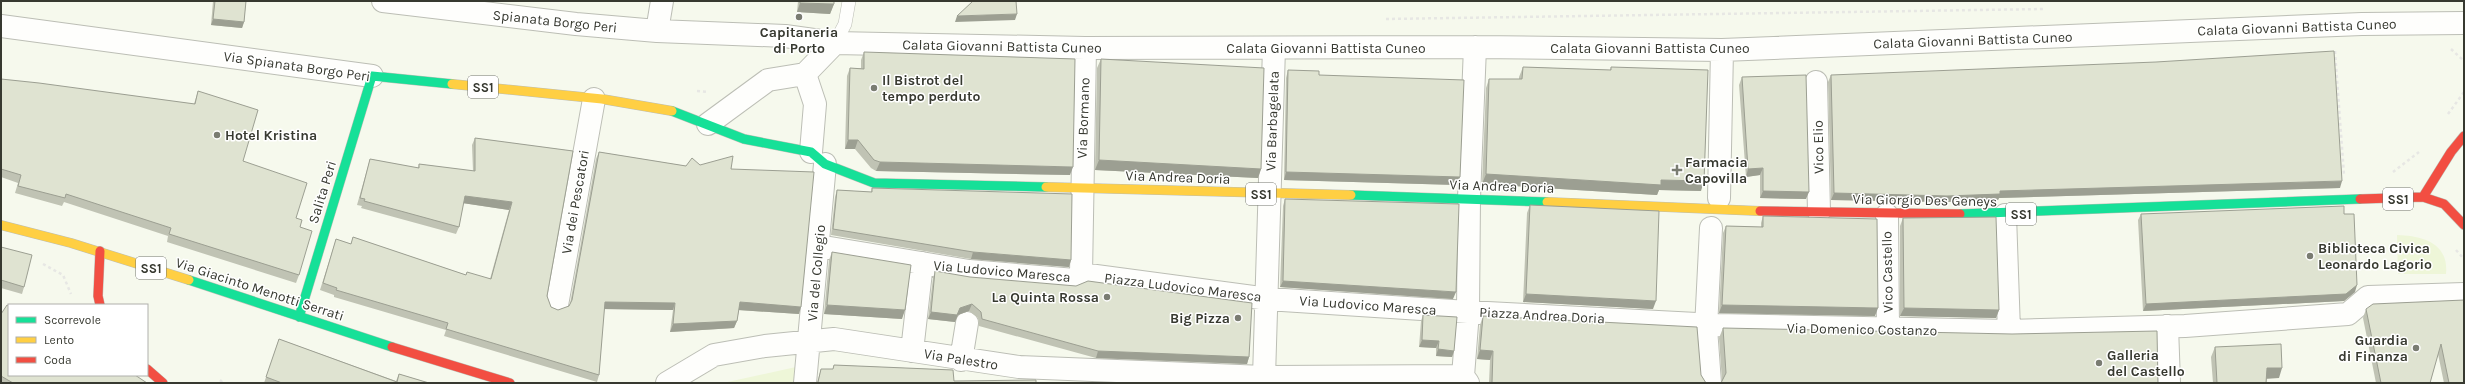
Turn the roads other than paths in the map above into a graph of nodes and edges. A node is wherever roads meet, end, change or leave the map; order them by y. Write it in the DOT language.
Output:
graph roads {
  1 [pos="383,1"];
  2 [pos="662,1"];
  3 [pos="849,1"];
  4 [pos="2464,23"];
  5 [pos="1,26"];
  6 [pos="657,31"];
  7 [pos="835,43"];
  8 [pos="1475,47"];
  9 [pos="1084,48"];
  10 [pos="1274,48"];
  11 [pos="1722,50"];
  12 [pos="805,74"];
  13 [pos="372,76"];
  14 [pos="1816,82"];
  15 [pos="594,99"];
  16 [pos="708,124"];
  17 [pos="2464,136"];
  18 [pos="818,158"];
  19 [pos="1081,188"];
  20 [pos="1269,194"];
  21 [pos="2423,197"];
  22 [pos="1469,198"];
  23 [pos="1716,212"];
  24 [pos="1819,212"];
  25 [pos="1887,214"];
  26 [pos="2006,215"];
  27 [pos="1,225"];
  28 [pos="2464,225"];
  29 [pos="818,246"];
  30 [pos="100,251"];
  31 [pos="922,263"];
  32 [pos="1081,274"];
  33 [pos="2464,294"];
  34 [pos="1268,299"];
  35 [pos="100,304"];
  36 [pos="557,305"];
  37 [pos="1468,312"];
  38 [pos="299,317"];
  39 [pos="967,323"];
  40 [pos="1709,325"];
  41 [pos="2167,326"];
  42 [pos="1888,330"];
  43 [pos="2009,331"];
  44 [pos="809,341"];
  45 [pos="912,351"];
  46 [pos="961,360"];
  47 [pos="148,370"];
  48 [pos="1264,377"];
  49 [pos="1210,379"];
  50 [pos="1380,379"];
  51 [pos="1466,380"];
  52 [pos="163,383"];
  53 [pos="510,383"];
  54 [pos="667,383"];
  55 [pos="805,383"];
  56 [pos="1710,383"];
  57 [pos="2169,383"];
  1 -- 6 [label="street, Spianata Borgo Peri"];
  2 -- 6 [label="street"];
  3 -- 7 [label="lane"];
  4 -- 11 [label="street, Calata Giovanni Battista Cuneo"];
  5 -- 13 [label="street, Via Spianata Borgo Peri"];
  6 -- 7 [label="street, Spianata Borgo Peri"];
  7 -- 9 [label="street, Calata Giovanni Battista Cuneo"];
  7 -- 12 [label="street"];
  8 -- 10 [label="street, Calata Giovanni Battista Cuneo"];
  8 -- 11 [label="street, Calata Giovanni Battista Cuneo"];
  8 -- 22 [label="street, Piazza Andrea Doria"];
  9 -- 10 [label="street, Calata Giovanni Battista Cuneo"];
  9 -- 19 [label="street, Via Bormano"];
  10 -- 20 [label="street, Via Barbagelata"];
  11 -- 23 [label="street"];
  12 -- 16 [label="street"];
  12 -- 18 [label="street, Via del Collegio"];
  13 -- 15 [label="main road, Via Spianata Borgo Peri / SS1"];
  13 -- 38 [label="main road, Salita Peri"];
  14 -- 24 [label="street, Vico Elio"];
  15 -- 16 [label="main road, SS1"];
  15 -- 36 [label="street, Via dei Pescatori"];
  16 -- 18 [label="main road, SS1"];
  17 -- 21 [label="main road"];
  18 -- 19 [label="main road, Via Andrea Doria / SS1"];
  18 -- 29 [label="street, Via del Collegio"];
  19 -- 20 [label="main road, Via Andrea Doria / SS1"];
  19 -- 32 [label="street"];
  20 -- 22 [label="main road, Via Andrea Doria / SS1"];
  20 -- 34 [label="street, Piazza Ludovico Maresca"];
  21 -- 26 [label="main road, Via Giorgio Des Geneys / SS1"];
  21 -- 28 [label="main road, SS1"];
  22 -- 23 [label="main road, Via Andrea Doria / SS1"];
  22 -- 37 [label="street, Piazza Andrea Doria"];
  23 -- 24 [label="main road, Via Giorgio Des Geneys / SS1"];
  23 -- 40 [label="street"];
  24 -- 25 [label="main road, Via Giorgio Des Geneys / SS1"];
  25 -- 26 [label="main road, Via Giorgio Des Geneys / SS1"];
  25 -- 42 [label="street, Vico Castello"];
  26 -- 43 [label="street"];
  27 -- 30 [label="main road, Via Giacinto Menotti Serrati / SS1"];
  29 -- 31 [label="street, Via Ludovico Maresca"];
  29 -- 44 [label="street, Via del Collegio"];
  30 -- 35 [label="main road"];
  30 -- 38 [label="main road, Via Giacinto Menotti Serrati / SS1"];
  31 -- 32 [label="street, Via Ludovico Maresca"];
  31 -- 45 [label="street, Via Ludovico Maresca"];
  32 -- 34 [label="street, Piazza Ludovico Maresca"];
  33 -- 41 [label="street, Via Domenico Costanzo"];
  34 -- 37 [label="street, Via Ludovico Maresca"];
  34 -- 48 [label="street"];
  37 -- 40 [label="street, Piazza Andrea Doria"];
  37 -- 51 [label="street"];
  38 -- 53 [label="main road, Via Giacinto Menotti Serrati / SS1"];
  39 -- 46 [label="street"];
  40 -- 42 [label="street, Via Domenico Costanzo"];
  40 -- 56 [label="street"];
  41 -- 43 [label="street, Via Domenico Costanzo"];
  41 -- 57 [label="street"];
  42 -- 43 [label="street, Via Domenico Costanzo"];
  44 -- 45 [label="street, Via Palestro"];
  44 -- 54 [label="street, Via Palestro"];
  44 -- 55 [label="street, Via del Collegio"];
  45 -- 46 [label="street, Via Palestro"];
  46 -- 49 [label="street, Via Palestro"];
  47 -- 52 [label="main road"];
  48 -- 49 [label="street, Via Palestro"];
  48 -- 50 [label="street, Via Palestro"];
  50 -- 51 [label="street, Via Palestro"];
}
